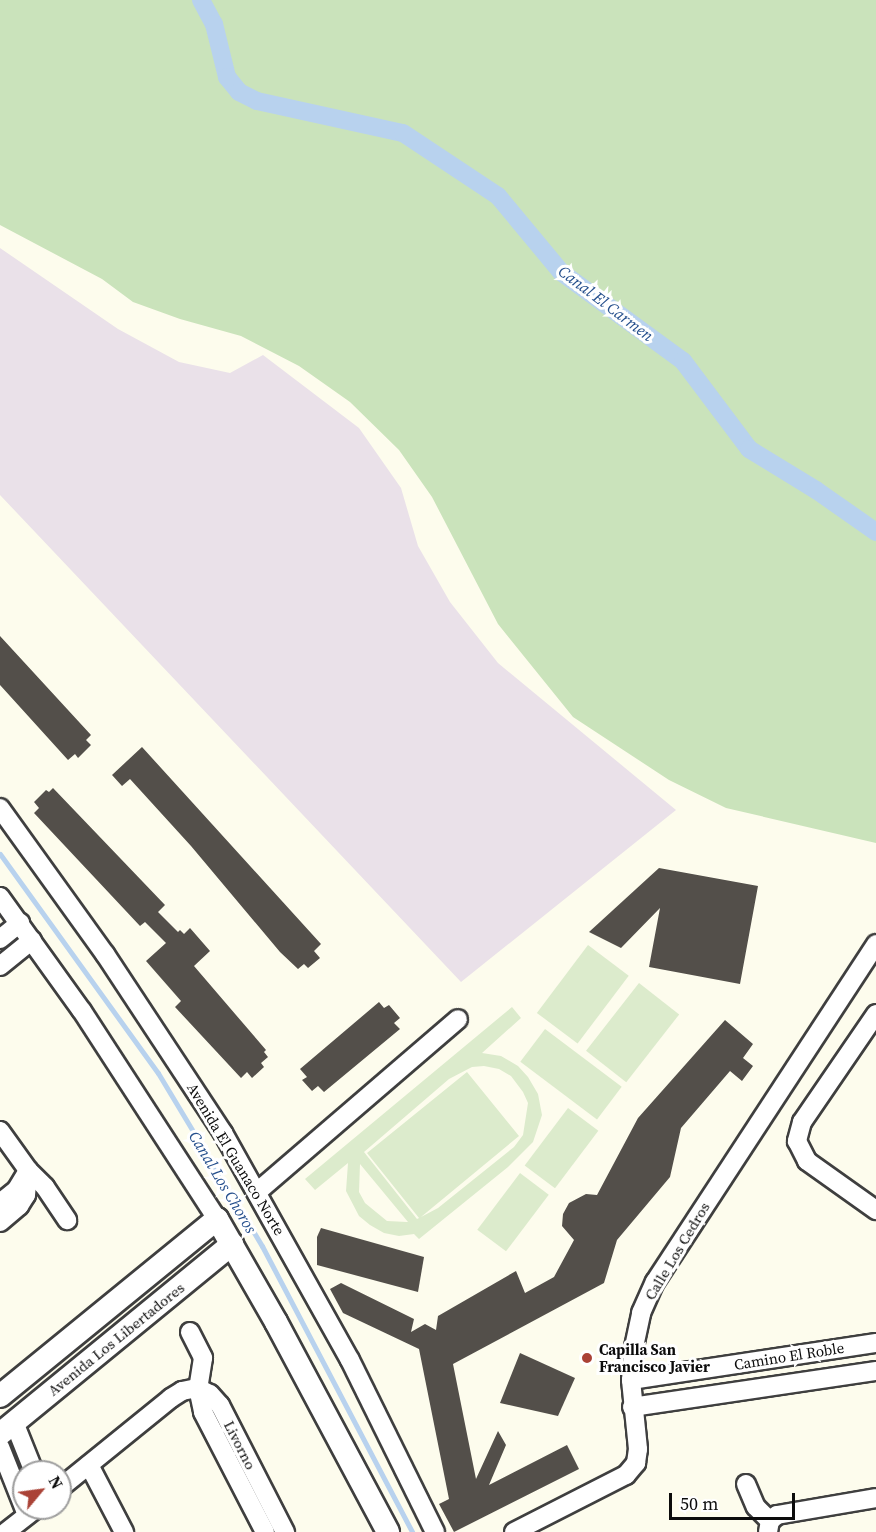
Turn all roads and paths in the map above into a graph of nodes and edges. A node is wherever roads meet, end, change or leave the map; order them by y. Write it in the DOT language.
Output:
graph roads {
  1 [pos="0,808"];
  2 [pos="0,897"];
  3 [pos="20,923"];
  4 [pos="0,939"];
  5 [pos="32,940"];
  6 [pos="876,944"];
  7 [pos="0,966"];
  8 [pos="876,1014"];
  9 [pos="458,1019"];
  10 [pos="0,1131"];
  11 [pos="28,1170"];
  12 [pos="257,1192"];
  13 [pos="0,1203"];
  14 [pos="876,1210"];
  15 [pos="217,1219"];
  16 [pos="67,1220"];
  17 [pos="0,1222"];
  18 [pos="232,1244"];
  19 [pos="94,1319"];
  20 [pos="190,1332"];
  21 [pos="112,1342"];
  22 [pos="876,1343"];
  23 [pos="876,1371"];
  24 [pos="631,1380"];
  25 [pos="198,1388"];
  26 [pos="0,1396"];
  27 [pos="632,1407"];
  28 [pos="7,1428"];
  29 [pos="0,1448"];
  30 [pos="27,1460"];
  31 [pos="89,1465"];
  32 [pos="12,1473"];
  33 [pos="72,1478"];
  34 [pos="746,1484"];
  35 [pos="874,1503"];
  36 [pos="21,1520"];
  37 [pos="266,1520"];
  38 [pos="769,1526"];
  39 [pos="6,1532"];
  40 [pos="124,1532"];
  41 [pos="285,1532"];
  42 [pos="387,1532"];
  43 [pos="435,1532"];
  44 [pos="514,1532"];
  1 -- 12 [label="street, Avenida El Guanaco Norte"];
  2 -- 3 [label="street"];
  3 -- 4 [label="street"];
  3 -- 5 [label="street"];
  5 -- 7 [label="street"];
  5 -- 15 [label="street"];
  6 -- 24 [label="street, Calle Los Cedros"];
  8 -- 14 [label="street"];
  9 -- 12 [label="street"];
  10 -- 11 [label="street"];
  11 -- 13 [label="street"];
  11 -- 16 [label="street"];
  11 -- 17 [label="street"];
  12 -- 43 [label="street, Avenida El Guanaco Norte"];
  15 -- 18 [label="street"];
  15 -- 19 [label="street, Avenida Los Libertadores"];
  18 -- 21 [label="street, Avenida Los Libertadores"];
  18 -- 42 [label="street"];
  19 -- 21 [label="street"];
  19 -- 26 [label="street, Avenida Los Libertadores"];
  20 -- 25 [label="street, Livorno"];
  21 -- 28 [label="street, Avenida Los Libertadores"];
  22 -- 24 [label="street, Camino El Roble"];
  23 -- 27 [label="street, Camino El Roble"];
  24 -- 27 [label="street, Calle Los Cedros"];
  25 -- 31 [label="street"];
  25 -- 37 [label="street, Livorno"];
  27 -- 44 [label="street, Calle Los Cedros"];
  28 -- 30 [label="street"];
  29 -- 32 [label="street"];
  31 -- 33 [label="street"];
  31 -- 40 [label="street"];
  34 -- 38 [label="street"];
  35 -- 38 [label="street"];
  36 -- 39 [label="street"];
  37 -- 41 [label="street, Livorno"];
}
